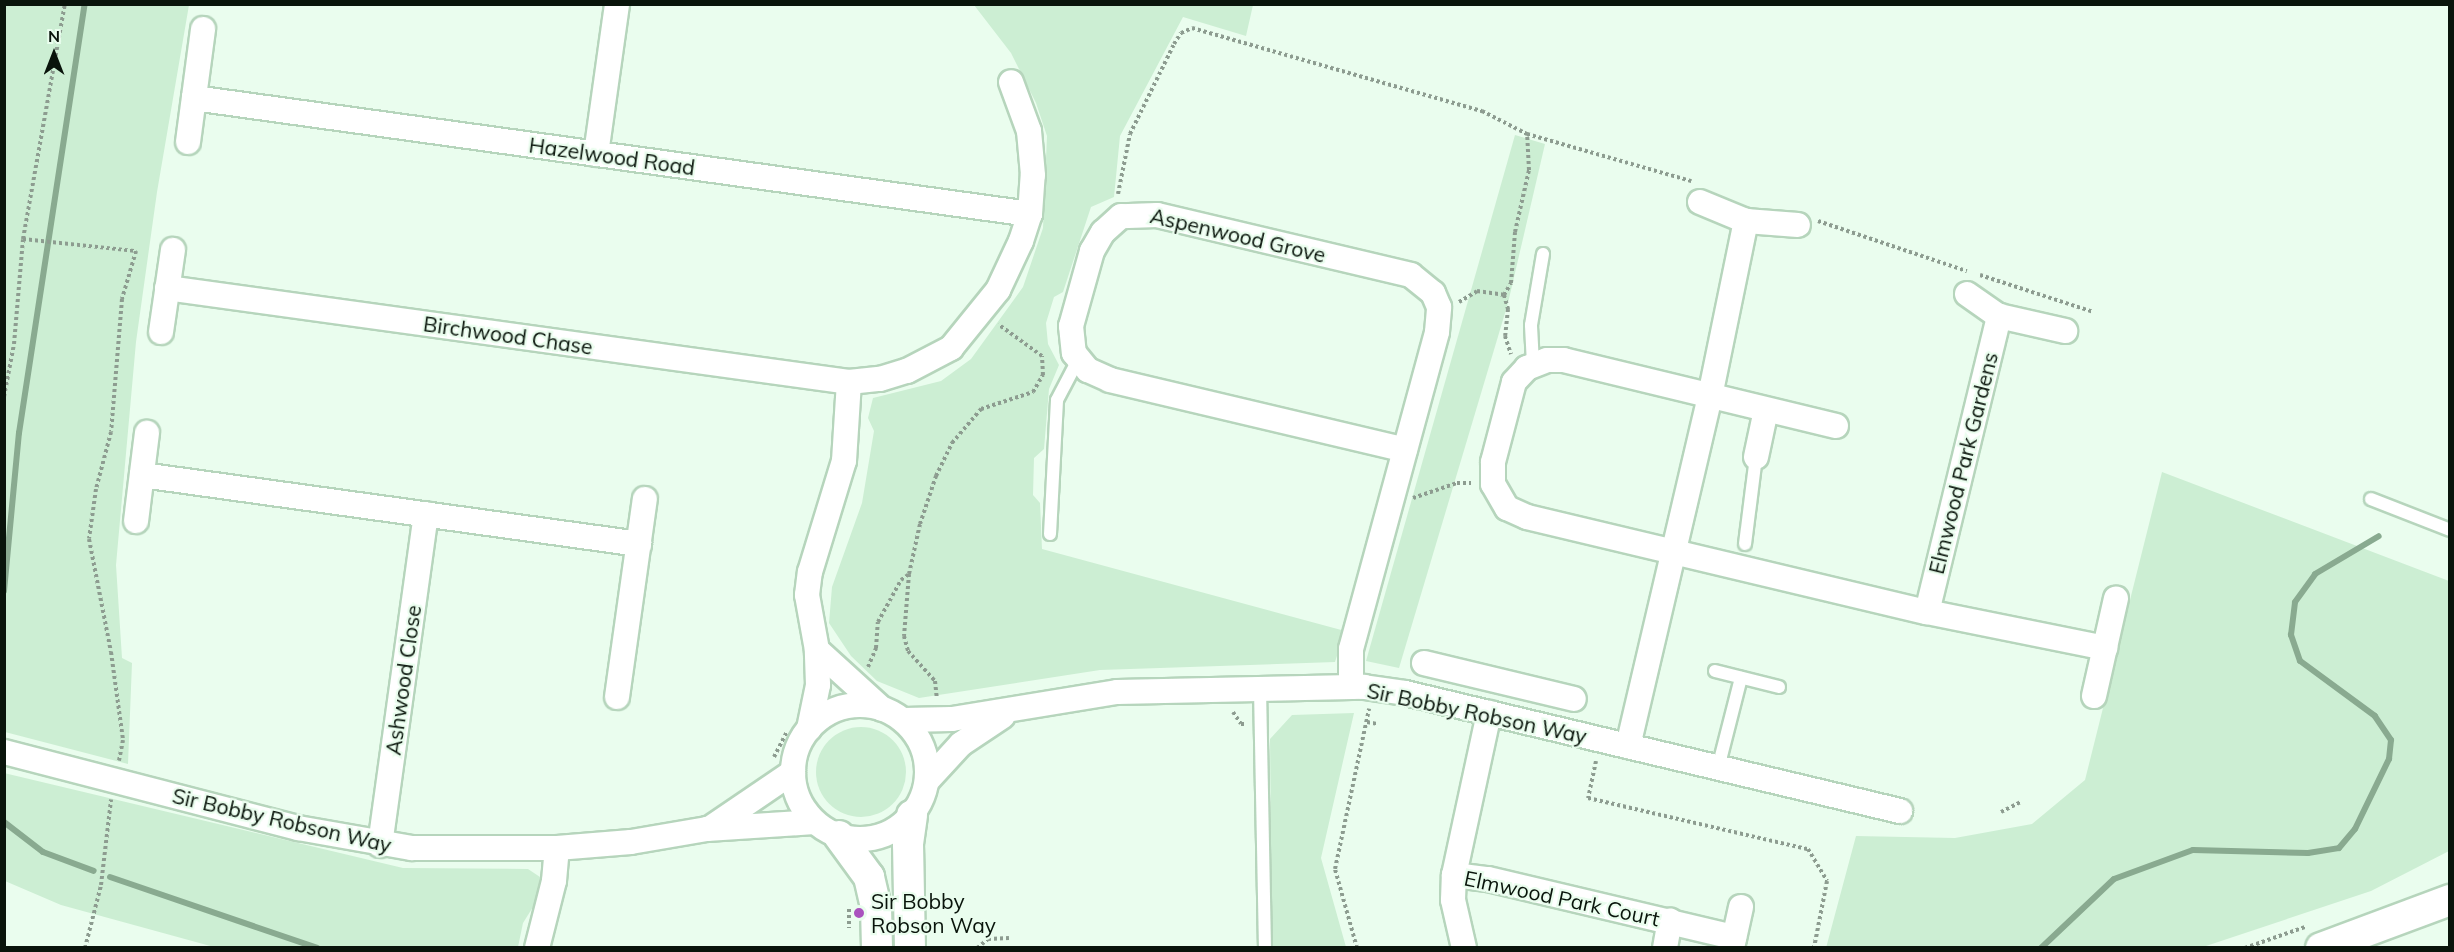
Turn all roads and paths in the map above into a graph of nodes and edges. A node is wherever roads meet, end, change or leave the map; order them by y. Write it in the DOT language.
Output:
graph roads {
  1 [pos="65,4"];
  2 [pos="617,4"];
  3 [pos="203,29"];
  4 [pos="1011,82"];
  5 [pos="194,98"];
  6 [pos="188,142"];
  7 [pos="596,154"];
  8 [pos="1700,202"];
  9 [pos="1030,214"];
  10 [pos="1114,220"];
  11 [pos="1746,221"];
  12 [pos="1798,225"];
  13 [pos="23,239"];
  14 [pos="172,250"];
  15 [pos="1543,254"];
  16 [pos="167,288"];
  17 [pos="1967,294"];
  18 [pos="1504,295"];
  19 [pos="983,312"];
  20 [pos="1439,316"];
  21 [pos="1999,316"];
  22 [pos="2066,331"];
  23 [pos="161,332"];
  24 [pos="1078,360"];
  25 [pos="1527,368"];
  26 [pos="849,382"];
  27 [pos="1710,396"];
  28 [pos="4,397"];
  29 [pos="1766,410"];
  30 [pos="1836,426"];
  31 [pos="147,433"];
  32 [pos="1405,450"];
  33 [pos="1756,457"];
  34 [pos="142,475"];
  35 [pos="1493,484"];
  36 [pos="1392,498"];
  37 [pos="645,499"];
  38 [pos="2371,499"];
  39 [pos="426,514"];
  40 [pos="136,521"];
  41 [pos="2450,530"];
  42 [pos="1050,534"];
  43 [pos="639,544"];
  44 [pos="1745,544"];
  45 [pos="1673,551"];
  46 [pos="909,574"];
  47 [pos="2116,598"];
  48 [pos="1927,612"];
  49 [pos="2105,648"];
  50 [pos="817,650"];
  51 [pos="1715,671"];
  52 [pos="862,674"];
  53 [pos="1741,678"];
  54 [pos="1779,687"];
  55 [pos="1362,688"];
  56 [pos="1260,689"];
  57 [pos="2094,696"];
  58 [pos="618,697"];
  59 [pos="937,700"];
  60 [pos="1437,701"];
  61 [pos="882,709"];
  62 [pos="1227,710"];
  63 [pos="1010,711"];
  64 [pos="1489,713"];
  65 [pos="904,720"];
  66 [pos="1367,722"];
  67 [pos="1261,724"];
  68 [pos="1377,724"];
  69 [pos="1544,726"];
  70 [pos="809,729"];
  71 [pos="1601,739"];
  72 [pos="1628,746"];
  73 [pos="4,752"];
  74 [pos="1718,768"];
  75 [pos="793,772"];
  76 [pos="114,781"];
  77 [pos="927,781"];
  78 [pos="2021,802"];
  79 [pos="1900,811"];
  80 [pos="2001,812"];
  81 [pos="912,815"];
  82 [pos="707,829"];
  83 [pos="827,829"];
  84 [pos="380,845"];
  85 [pos="557,848"];
  86 [pos="1454,875"];
  87 [pos="850,899"];
  88 [pos="2450,900"];
  89 [pos="1741,907"];
  90 [pos="1670,920"];
  91 [pos="1009,938"];
  92 [pos="1733,942"];
  93 [pos="864,943"];
  94 [pos="85,948"];
  95 [pos="537,948"];
  96 [pos="910,948"];
  97 [pos="977,948"];
  98 [pos="1265,948"];
  99 [pos="1357,948"];
  100 [pos="1464,948"];
  101 [pos="1665,948"];
  102 [pos="1814,948"];
  103 [pos="2321,948"];
  1 -- 13 [label="path"];
  2 -- 7 [label="street"];
  3 -- 5 [label="street"];
  4 -- 9 [label="street, Birchwood Chase"];
  5 -- 6 [label="street"];
  5 -- 7 [label="street, Hazelwood Road"];
  7 -- 9 [label="street, Hazelwood Road"];
  8 -- 11 [label="street"];
  9 -- 19 [label="street, Birchwood Chase"];
  10 -- 18 [label="path"];
  10 -- 20 [label="street, Aspenwood Grove"];
  10 -- 24 [label="street"];
  11 -- 12 [label="street"];
  11 -- 27 [label="street"];
  13 -- 28 [label="path"];
  13 -- 76 [label="path"];
  14 -- 16 [label="street"];
  15 -- 25 [label="lane"];
  16 -- 23 [label="street"];
  16 -- 26 [label="street, Birchwood Chase"];
  17 -- 21 [label="street"];
  18 -- 20 [label="path"];
  18 -- 25 [label="path"];
  19 -- 26 [label="street, Birchwood Chase"];
  19 -- 46 [label="path"];
  20 -- 32 [label="street"];
  21 -- 22 [label="street"];
  21 -- 48 [label="street, Elmwood Park Gardens"];
  24 -- 32 [label="street"];
  24 -- 42 [label="lane"];
  25 -- 27 [label="street"];
  25 -- 35 [label="street"];
  26 -- 50 [label="street"];
  27 -- 29 [label="street"];
  27 -- 45 [label="street"];
  29 -- 30 [label="street"];
  29 -- 33 [label="street"];
  31 -- 34 [label="street"];
  32 -- 36 [label="street"];
  33 -- 44 [label="lane"];
  34 -- 39 [label="street"];
  34 -- 40 [label="street"];
  35 -- 36 [label="path"];
  35 -- 45 [label="street"];
  36 -- 55 [label="street"];
  37 -- 43 [label="street"];
  38 -- 41 [label="lane"];
  39 -- 43 [label="street"];
  39 -- 84 [label="street, Ashwood Close"];
  43 -- 58 [label="street"];
  45 -- 48 [label="street"];
  45 -- 72 [label="street"];
  46 -- 52 [label="path"];
  46 -- 59 [label="path"];
  47 -- 49 [label="street"];
  48 -- 49 [label="street"];
  49 -- 57 [label="street"];
  50 -- 61 [label="street"];
  50 -- 70 [label="street"];
  51 -- 53 [label="lane"];
  53 -- 54 [label="lane"];
  53 -- 74 [label="lane"];
  55 -- 56 [label="street, Sir Bobby Robson Way"];
  55 -- 60 [label="street, Sir Bobby Robson Way"];
  55 -- 66 [label="path"];
  56 -- 63 [label="street, Sir Bobby Robson Way"];
  56 -- 67 [label="lane"];
  60 -- 64 [label="street, Sir Bobby Robson Way"];
  60 -- 69 [label="street"];
  61 -- 65 [label="street"];
  61 -- 70 [label="street"];
  62 -- 67 [label="path"];
  63 -- 65 [label="street, Sir Bobby Robson Way"];
  63 -- 77 [label="street, Sir Bobby Robson Way"];
  64 -- 69 [label="street, Sir Bobby Robson Way"];
  64 -- 86 [label="street, Elmwood Park Court"];
  65 -- 77 [label="street"];
  66 -- 68 [label="path"];
  66 -- 99 [label="path"];
  67 -- 98 [label="lane"];
  69 -- 71 [label="street, Sir Bobby Robson Way"];
  70 -- 75 [label="street"];
  71 -- 72 [label="street, Sir Bobby Robson Way"];
  71 -- 102 [label="path"];
  72 -- 74 [label="street, Sir Bobby Robson Way"];
  73 -- 76 [label="street, Sir Bobby Robson Way"];
  74 -- 79 [label="street, Sir Bobby Robson Way"];
  75 -- 82 [label="street, Sir Bobby Robson Way"];
  75 -- 83 [label="street"];
  76 -- 84 [label="street, Sir Bobby Robson Way"];
  76 -- 94 [label="path"];
  77 -- 81 [label="street"];
  78 -- 80 [label="path"];
  81 -- 83 [label="street"];
  81 -- 96 [label="street"];
  82 -- 83 [label="street, Sir Bobby Robson Way"];
  82 -- 85 [label="street, Sir Bobby Robson Way"];
  83 -- 93 [label="street"];
  84 -- 85 [label="street, Sir Bobby Robson Way"];
  85 -- 95 [label="street"];
  86 -- 90 [label="street, Elmwood Park Court"];
  86 -- 100 [label="street, Elmwood Park Court"];
  87 -- 93 [label="path"];
  88 -- 103 [label="street"];
  89 -- 92 [label="street, Elmwood Park Court"];
  90 -- 92 [label="street, Elmwood Park Court"];
  90 -- 101 [label="street, Elmwood Park Court"];
  91 -- 97 [label="path"];
}
